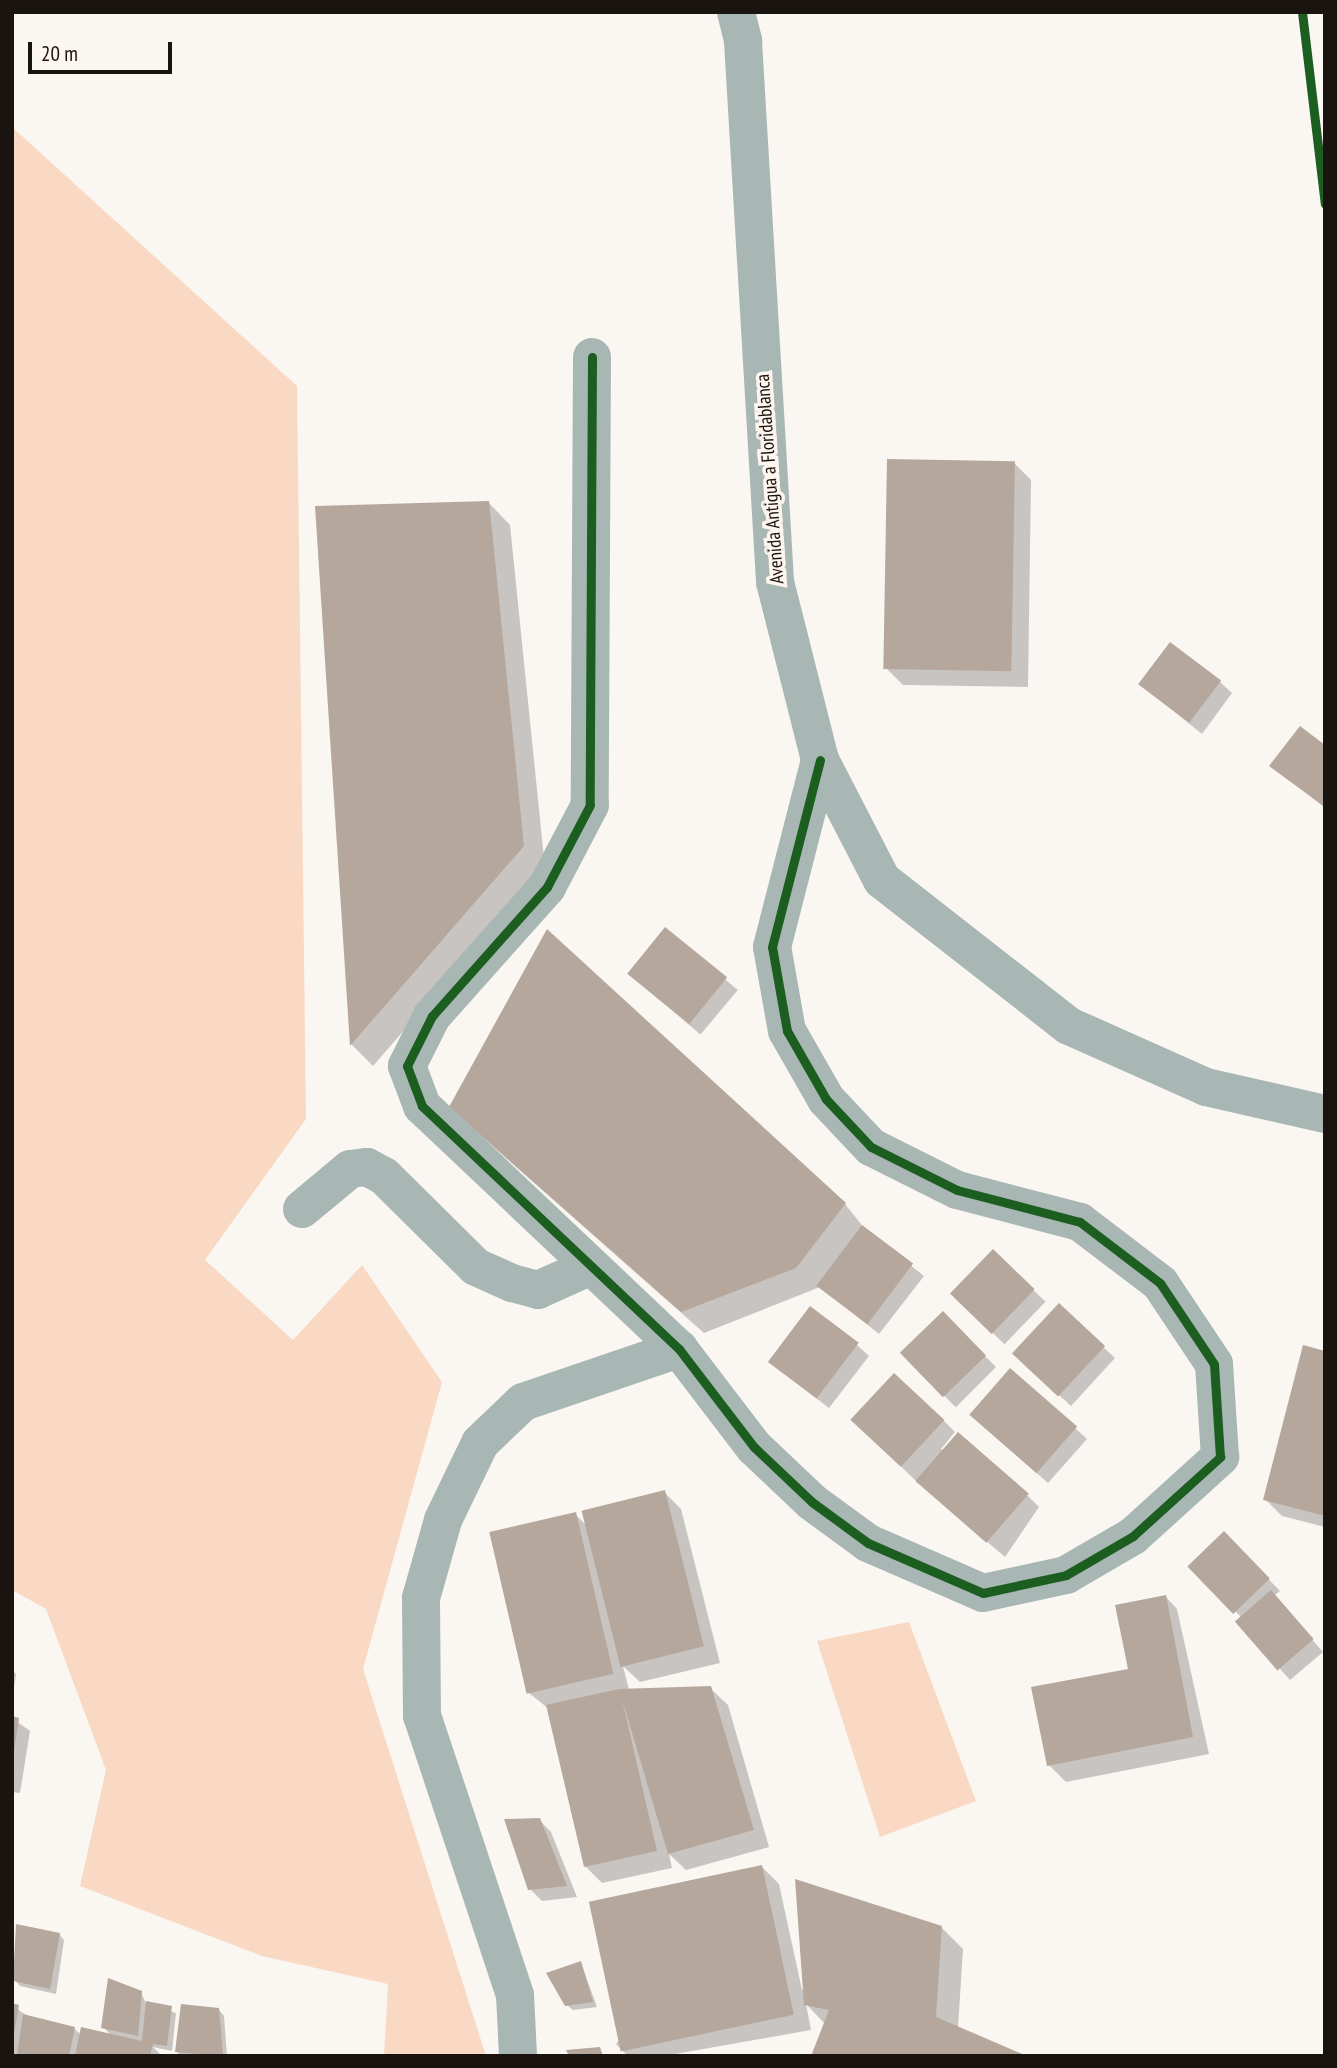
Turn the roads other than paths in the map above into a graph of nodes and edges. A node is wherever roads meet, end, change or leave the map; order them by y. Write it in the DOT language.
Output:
graph roads {
  1 [pos="736,12"];
  2 [pos="592,357"];
  3 [pos="820,760"];
  4 [pos="1325,1114"];
  5 [pos="302,1209"];
  6 [pos="589,1267"];
  7 [pos="679,1349"];
  8 [pos="518,2056"];
  1 -- 3 [label="street, Avenida Antigua a Floridablanca"];
  2 -- 6 [label="street"];
  3 -- 4 [label="street, Avenida Antigua a Floridablanca"];
  3 -- 7 [label="street"];
  5 -- 6 [label="street"];
  6 -- 7 [label="street"];
  7 -- 8 [label="street"];
}
